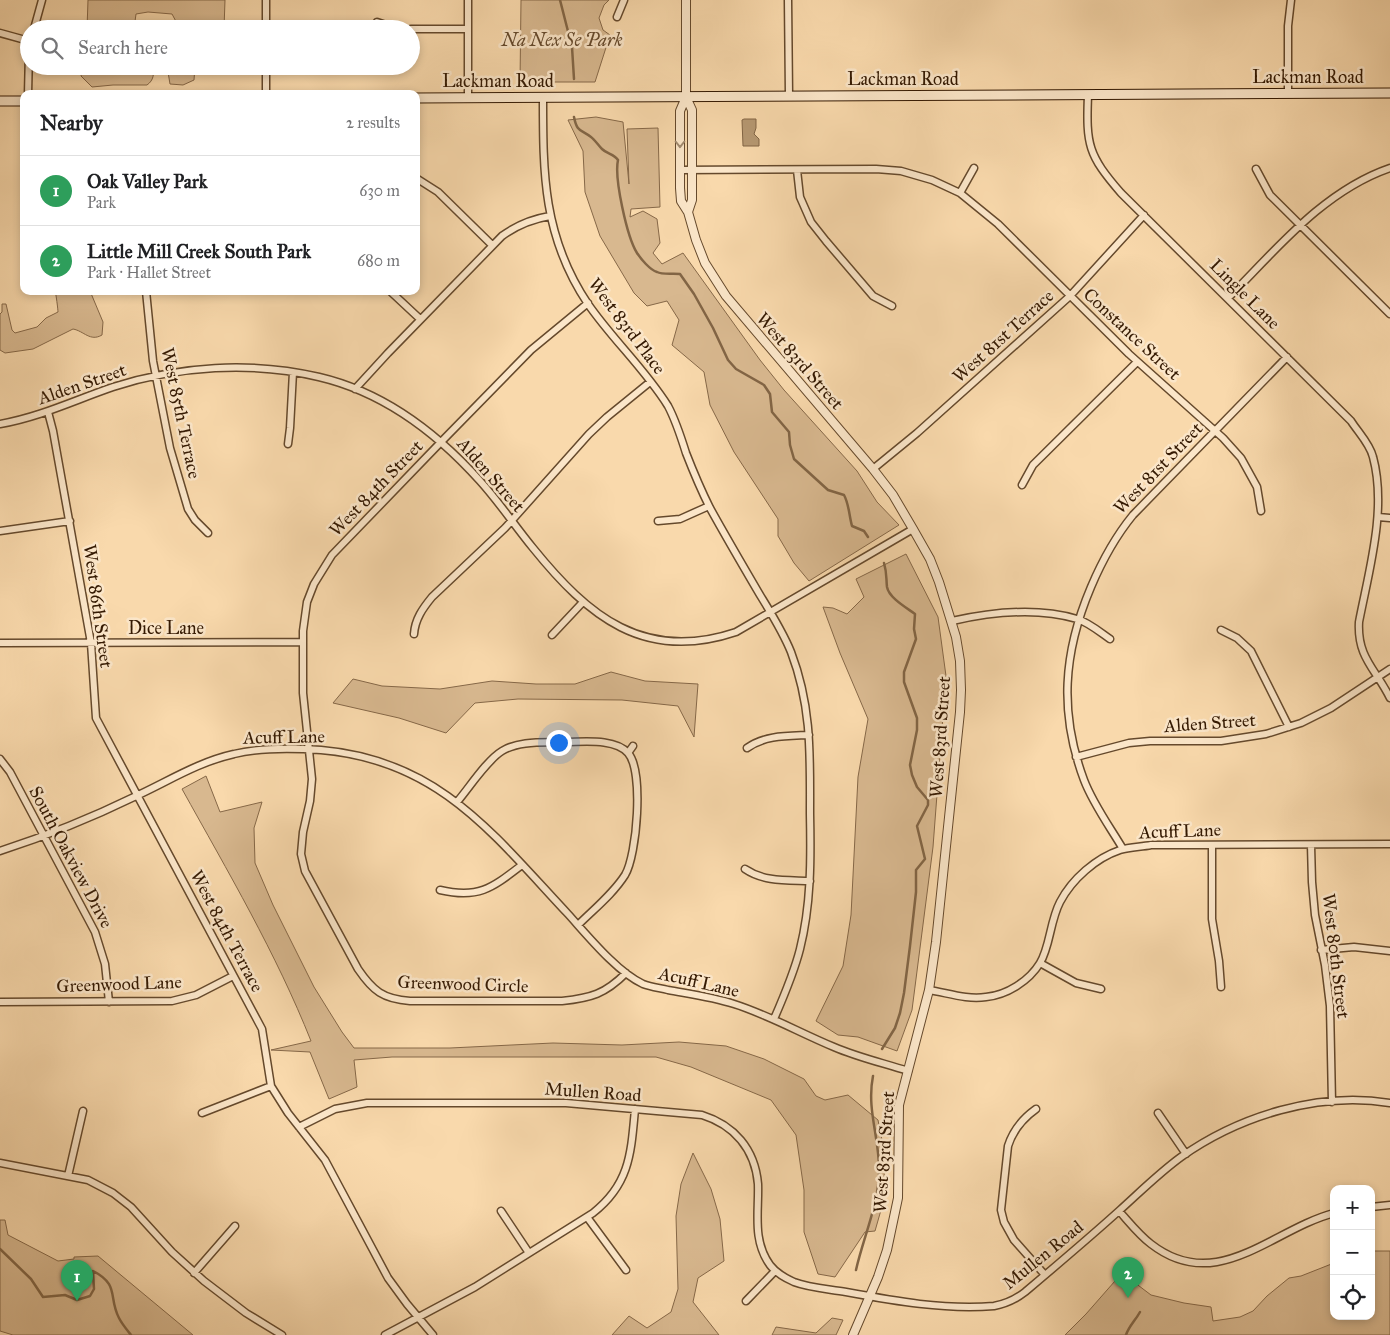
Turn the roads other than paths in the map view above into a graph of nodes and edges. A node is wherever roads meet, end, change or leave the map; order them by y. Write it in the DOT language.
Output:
graph roads {
  1 [pos="42,0"];
  2 [pos="266,0"];
  3 [pos="468,0"];
  4 [pos="624,0"];
  5 [pos="686,0"];
  6 [pos="788,0"];
  7 [pos="1291,0"];
  8 [pos="617,17"];
  9 [pos="36,20"];
  10 [pos="266,20"];
  11 [pos="468,29"];
  12 [pos="420,30"];
  13 [pos="0,33"];
  14 [pos="20,39"];
  15 [pos="28,75"];
  16 [pos="266,75"];
  17 [pos="28,90"];
  18 [pos="266,90"];
  19 [pos="1288,93"];
  20 [pos="1390,93"];
  21 [pos="789,95"];
  22 [pos="1088,95"];
  23 [pos="686,96"];
  24 [pos="420,98"];
  25 [pos="468,98"];
  26 [pos="543,98"];
  27 [pos="20,100"];
  28 [pos="0,101"];
  29 [pos="974,168"];
  30 [pos="1390,168"];
  31 [pos="1256,169"];
  32 [pos="680,170"];
  33 [pos="692,170"];
  34 [pos="797,170"];
  35 [pos="420,181"];
  36 [pos="960,193"];
  37 [pos="688,212"];
  38 [pos="1144,215"];
  39 [pos="550,216"];
  40 [pos="1300,226"];
  41 [pos="492,245"];
  42 [pos="146,295"];
  43 [pos="394,295"];
  44 [pos="1070,296"];
  45 [pos="1228,298"];
  46 [pos="588,303"];
  47 [pos="892,306"];
  48 [pos="1390,314"];
  49 [pos="420,319"];
  50 [pos="1287,357"];
  51 [pos="1137,362"];
  52 [pos="293,372"];
  53 [pos="156,376"];
  54 [pos="650,382"];
  55 [pos="355,389"];
  56 [pos="48,412"];
  57 [pos="0,424"];
  58 [pos="1215,431"];
  59 [pos="441,442"];
  60 [pos="288,444"];
  61 [pos="873,469"];
  62 [pos="1022,485"];
  63 [pos="709,506"];
  64 [pos="1261,511"];
  65 [pos="1378,517"];
  66 [pos="1390,518"];
  67 [pos="512,520"];
  68 [pos="70,521"];
  69 [pos="658,521"];
  70 [pos="913,529"];
  71 [pos="0,531"];
  72 [pos="208,533"];
  73 [pos="582,602"];
  74 [pos="770,612"];
  75 [pos="1078,619"];
  76 [pos="952,621"];
  77 [pos="1221,630"];
  78 [pos="414,634"];
  79 [pos="552,636"];
  80 [pos="1110,639"];
  81 [pos="303,642"];
  82 [pos="0,643"];
  83 [pos="91,643"];
  84 [pos="1390,669"];
  85 [pos="1378,677"];
  86 [pos="1390,698"];
  87 [pos="1288,727"];
  88 [pos="809,735"];
  89 [pos="633,746"];
  90 [pos="747,748"];
  91 [pos="310,749"];
  92 [pos="628,753"];
  93 [pos="1076,757"];
  94 [pos="0,760"];
  95 [pos="137,796"];
  96 [pos="457,802"];
  97 [pos="44,836"];
  98 [pos="1390,844"];
  99 [pos="1212,845"];
  100 [pos="1312,845"];
  101 [pos="1123,849"];
  102 [pos="0,851"];
  103 [pos="522,865"];
  104 [pos="745,868"];
  105 [pos="810,881"];
  106 [pos="440,890"];
  107 [pos="578,925"];
  108 [pos="1321,950"];
  109 [pos="1390,951"];
  110 [pos="1040,963"];
  111 [pos="626,973"];
  112 [pos="233,976"];
  113 [pos="1221,987"];
  114 [pos="1101,989"];
  115 [pos="929,990"];
  116 [pos="0,1002"];
  117 [pos="109,1002"];
  118 [pos="774,1019"];
  119 [pos="908,1071"];
  120 [pos="272,1086"];
  121 [pos="1332,1102"];
  122 [pos="1390,1103"];
  123 [pos="634,1109"];
  124 [pos="1036,1109"];
  125 [pos="83,1112"];
  126 [pos="202,1113"];
  127 [pos="1158,1113"];
  128 [pos="299,1127"];
  129 [pos="1186,1154"];
  130 [pos="0,1163"];
  131 [pos="68,1176"];
  132 [pos="1390,1205"];
  133 [pos="1375,1207"];
  134 [pos="501,1211"];
  135 [pos="1119,1211"];
  136 [pos="1330,1214"];
  137 [pos="587,1217"];
  138 [pos="235,1226"];
  139 [pos="528,1253"];
  140 [pos="626,1270"];
  141 [pos="775,1271"];
  142 [pos="194,1273"];
  143 [pos="1044,1275"];
  144 [pos="870,1297"];
  145 [pos="746,1301"];
  146 [pos="418,1317"];
  147 [pos="282,1335"];
  148 [pos="385,1335"];
  149 [pos="433,1335"];
  150 [pos="853,1335"];
  1 -- 9 [label="street"];
  2 -- 10 [label="street"];
  3 -- 11 [label="street"];
  4 -- 8 [label="street"];
  5 -- 23 [label="street, West 83rd Street"];
  6 -- 21 [label="street"];
  7 -- 19 [label="street"];
  11 -- 12 [label="street"];
  11 -- 25 [label="street"];
  13 -- 14 [label="street"];
  15 -- 17 [label="street"];
  16 -- 18 [label="street"];
  19 -- 20 [label="main road, Lackman Road"];
  19 -- 22 [label="main road, Lackman Road"];
  21 -- 22 [label="main road, Lackman Road"];
  21 -- 23 [label="main road, Lackman Road"];
  22 -- 38 [label="street, Lingle Lane"];
  23 -- 26 [label="main road, Lackman Road"];
  23 -- 32 [label="street, West 83rd Street, one-way"];
  23 -- 33 [label="street, West 83rd Street"];
  24 -- 25 [label="main road, Lackman Road"];
  25 -- 26 [label="main road, Lackman Road"];
  26 -- 39 [label="street, West 83rd Place"];
  27 -- 28 [label="main road"];
  29 -- 36 [label="street"];
  30 -- 40 [label="street"];
  31 -- 40 [label="street"];
  32 -- 33 [label="street, Constance Street"];
  32 -- 37 [label="street, West 83rd Street"];
  33 -- 34 [label="street, Constance Street"];
  33 -- 37 [label="street, West 83rd Street"];
  34 -- 36 [label="street, Constance Street"];
  34 -- 47 [label="street"];
  35 -- 41 [label="street"];
  36 -- 44 [label="street, Constance Street"];
  37 -- 61 [label="street, West 83rd Street"];
  38 -- 44 [label="street, West 81st Terrace"];
  38 -- 45 [label="street, Lingle Lane"];
  39 -- 41 [label="street"];
  39 -- 46 [label="street, West 83rd Place"];
  40 -- 45 [label="street"];
  40 -- 48 [label="street"];
  41 -- 49 [label="street"];
  42 -- 53 [label="street, West 85th Terrace"];
  43 -- 49 [label="street"];
  44 -- 51 [label="street, Constance Street"];
  44 -- 61 [label="street, West 81st Terrace"];
  45 -- 50 [label="street, Lingle Lane"];
  46 -- 54 [label="street, West 83rd Place"];
  46 -- 59 [label="street, West 84th Street"];
  49 -- 55 [label="street"];
  50 -- 58 [label="street, West 81st Street"];
  50 -- 65 [label="street, Lingle Lane"];
  51 -- 58 [label="street, Constance Street"];
  51 -- 62 [label="street"];
  52 -- 53 [label="street, Alden Street"];
  52 -- 55 [label="street, Alden Street"];
  52 -- 60 [label="street"];
  53 -- 56 [label="street, Alden Street"];
  53 -- 72 [label="street, West 85th Terrace"];
  54 -- 63 [label="street, West 83rd Place"];
  54 -- 67 [label="street"];
  55 -- 59 [label="street, Alden Street"];
  56 -- 57 [label="street, Alden Street"];
  56 -- 68 [label="street, West 86th Street"];
  58 -- 64 [label="street, Constance Street"];
  58 -- 75 [label="street, West 81st Street"];
  59 -- 67 [label="street, Alden Street"];
  59 -- 81 [label="street, West 84th Street"];
  61 -- 70 [label="street, West 83rd Street"];
  63 -- 69 [label="street"];
  63 -- 74 [label="street, West 83rd Place"];
  65 -- 66 [label="street"];
  65 -- 85 [label="street, Lingle Lane"];
  67 -- 73 [label="street, Alden Street"];
  67 -- 78 [label="street"];
  68 -- 71 [label="street"];
  68 -- 83 [label="street, West 86th Street"];
  70 -- 74 [label="street, Alden Street"];
  70 -- 76 [label="street, West 83rd Street"];
  73 -- 74 [label="street, Alden Street"];
  73 -- 79 [label="street"];
  74 -- 88 [label="street, West 83rd Place"];
  75 -- 76 [label="street"];
  75 -- 80 [label="street"];
  75 -- 93 [label="street, West 81st Street"];
  76 -- 115 [label="street, West 83rd Street"];
  77 -- 87 [label="street"];
  81 -- 83 [label="street, Dice Lane"];
  81 -- 91 [label="street, West 84th Street"];
  82 -- 83 [label="street, Dice Lane"];
  83 -- 95 [label="street, West 86th Street"];
  84 -- 85 [label="street, Alden Street"];
  85 -- 86 [label="street, Lingle Lane"];
  85 -- 87 [label="street, Alden Street"];
  87 -- 93 [label="street, Alden Street"];
  88 -- 90 [label="street"];
  88 -- 105 [label="street, West 83rd Place"];
  89 -- 92 [label="street"];
  91 -- 95 [label="street, Acuff Lane"];
  91 -- 96 [label="street, Acuff Lane"];
  91 -- 111 [label="street, Greenwood Circle"];
  92 -- 96 [label="street"];
  92 -- 107 [label="street"];
  93 -- 101 [label="street, West 81st Street"];
  94 -- 97 [label="street, South Oakview Drive"];
  95 -- 97 [label="street, Acuff Lane"];
  95 -- 112 [label="street, West 84th Terrace"];
  96 -- 103 [label="street, Acuff Lane"];
  97 -- 102 [label="street, Acuff Lane"];
  97 -- 117 [label="street, South Oakview Drive"];
  98 -- 100 [label="street, Acuff Lane"];
  99 -- 100 [label="street, Acuff Lane"];
  99 -- 101 [label="street, Acuff Lane"];
  99 -- 113 [label="street"];
  100 -- 108 [label="street, West 80th Street"];
  101 -- 110 [label="street, Acuff Lane"];
  103 -- 106 [label="street"];
  103 -- 107 [label="street, Acuff Lane"];
  104 -- 105 [label="street"];
  105 -- 118 [label="street, West 83rd Place"];
  107 -- 111 [label="street, Acuff Lane"];
  108 -- 109 [label="street"];
  108 -- 121 [label="street, West 80th Street"];
  110 -- 114 [label="street"];
  110 -- 115 [label="street, Acuff Lane"];
  111 -- 118 [label="street, Acuff Lane"];
  112 -- 117 [label="street, Greenwood Lane"];
  112 -- 120 [label="street, West 84th Terrace"];
  115 -- 119 [label="street, West 83rd Street"];
  116 -- 117 [label="street, Greenwood Lane"];
  118 -- 119 [label="street, Acuff Lane"];
  119 -- 144 [label="street, West 83rd Street"];
  120 -- 126 [label="street"];
  120 -- 128 [label="street, West 84th Terrace"];
  121 -- 122 [label="street, Mullen Road"];
  121 -- 129 [label="street, Mullen Road"];
  123 -- 128 [label="street, Mullen Road"];
  123 -- 137 [label="street"];
  123 -- 141 [label="street, Mullen Road"];
  124 -- 143 [label="street"];
  125 -- 131 [label="street"];
  127 -- 129 [label="street"];
  128 -- 146 [label="street, West 84th Terrace"];
  129 -- 135 [label="street, Mullen Road"];
  130 -- 131 [label="street"];
  131 -- 142 [label="street"];
  132 -- 133 [label="street"];
  134 -- 139 [label="street"];
  135 -- 136 [label="street"];
  135 -- 143 [label="street, Mullen Road"];
  137 -- 139 [label="street"];
  137 -- 140 [label="street"];
  138 -- 142 [label="street"];
  139 -- 146 [label="street"];
  141 -- 144 [label="street, Mullen Road"];
  141 -- 145 [label="street"];
  142 -- 147 [label="street"];
  143 -- 144 [label="street, Mullen Road"];
  144 -- 150 [label="street, West 83rd Street"];
  146 -- 148 [label="street"];
  146 -- 149 [label="street, West 84th Terrace"];
}
